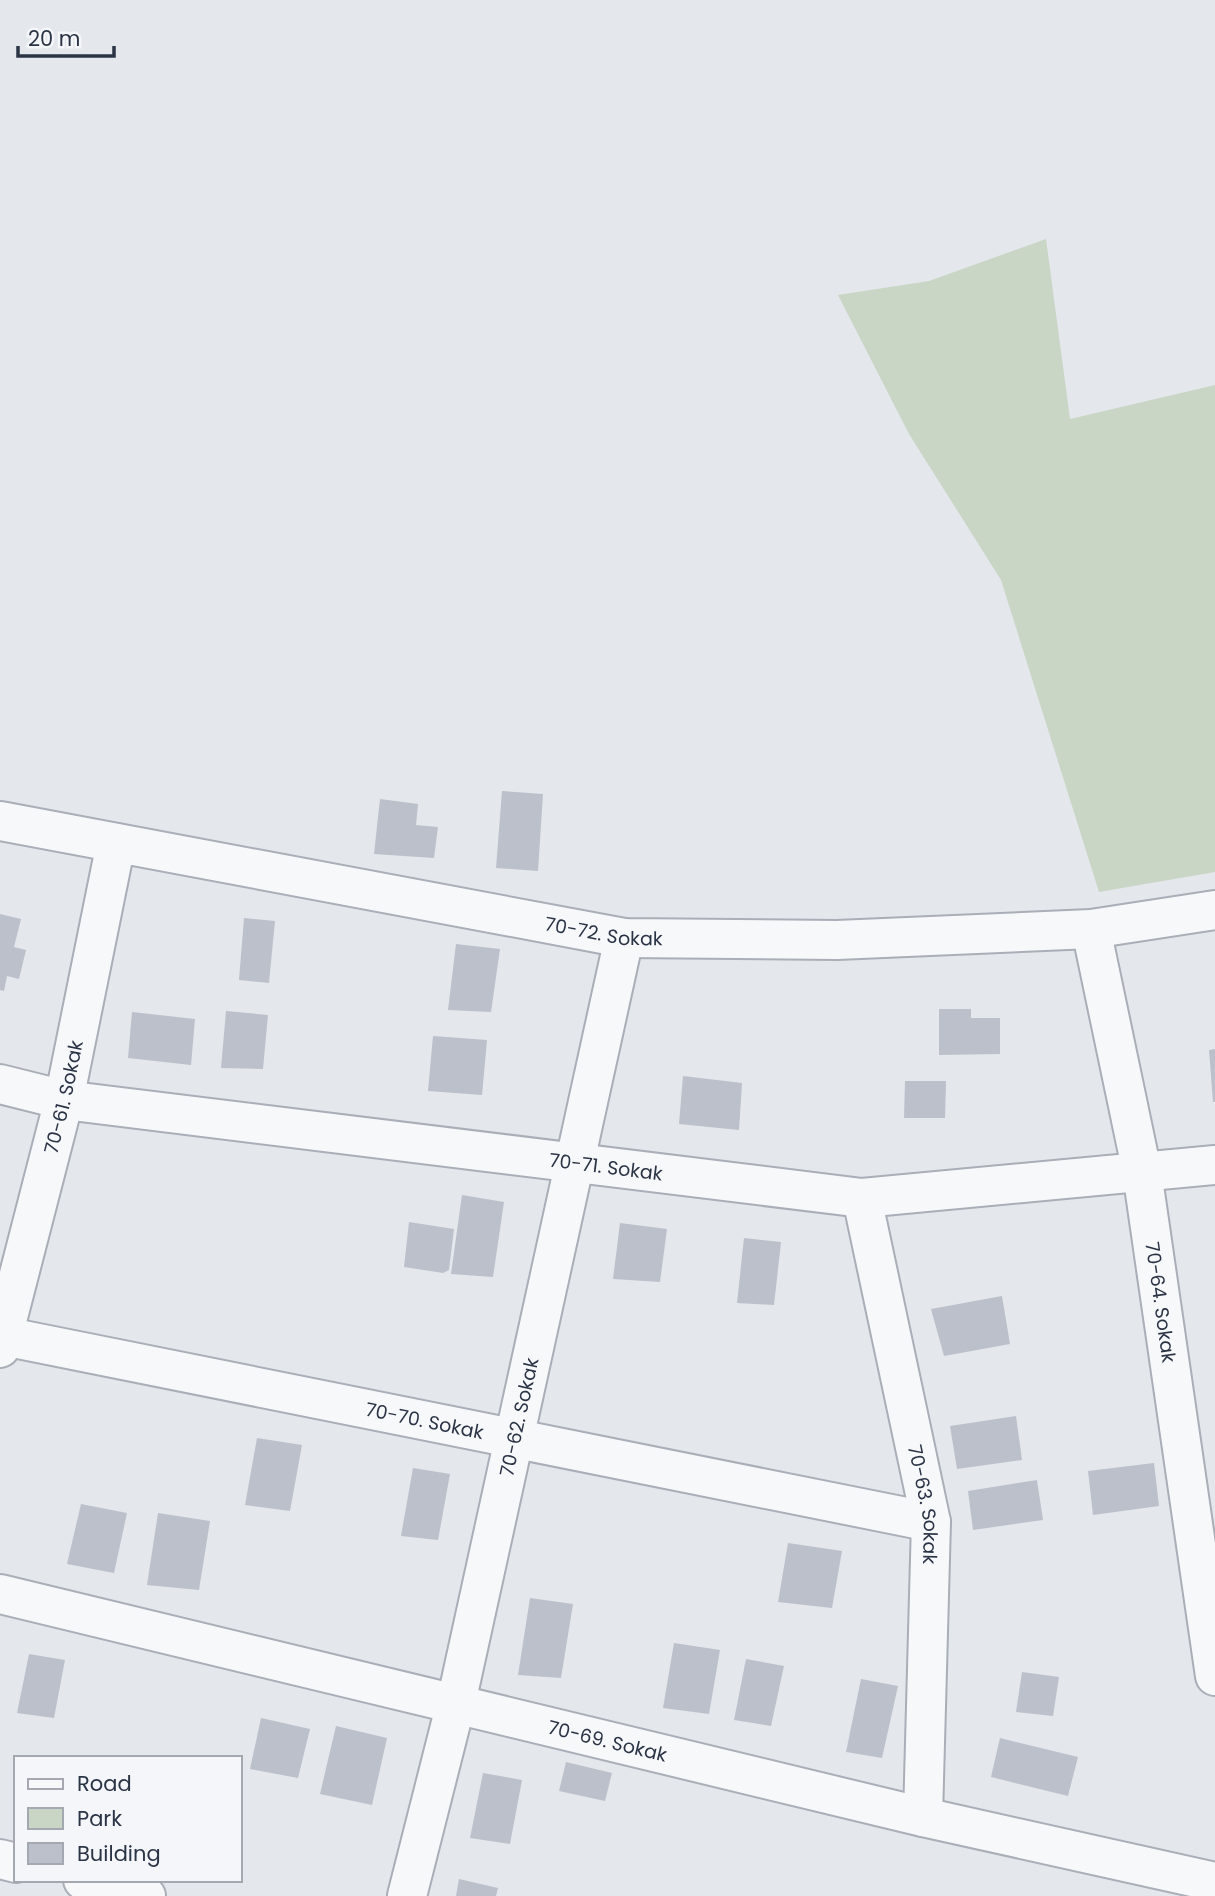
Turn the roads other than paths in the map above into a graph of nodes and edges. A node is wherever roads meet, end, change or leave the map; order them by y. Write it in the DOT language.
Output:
graph roads {
  1 [pos="0,821"];
  2 [pos="116,843"];
  3 [pos="1215,911"];
  4 [pos="1091,929"];
  5 [pos="624,938"];
  6 [pos="0,1084"];
  7 [pos="64,1100"];
  8 [pos="575,1162"];
  9 [pos="1215,1165"];
  10 [pos="1142,1172"];
  11 [pos="862,1198"];
  12 [pos="2,1342"];
  13 [pos="514,1438"];
  14 [pos="931,1522"];
  15 [pos="0,1594"];
  16 [pos="1215,1676"];
  17 [pos="457,1703"];
  18 [pos="923,1817"];
  19 [pos="91,1882"];
  20 [pos="1215,1882"];
  21 [pos="146,1896"];
  22 [pos="407,1896"];
  1 -- 2 [label="street, 70-72. Sokak"];
  2 -- 5 [label="street, 70-72. Sokak"];
  2 -- 7 [label="street, 70-61. Sokak"];
  3 -- 4 [label="street, 70-72. Sokak"];
  4 -- 5 [label="street, 70-72. Sokak"];
  4 -- 10 [label="street, 70-64. Sokak"];
  5 -- 8 [label="street, 70-62. Sokak"];
  6 -- 7 [label="street, 70-71. Sokak"];
  7 -- 8 [label="street, 70-71. Sokak"];
  7 -- 12 [label="street, 70-61. Sokak"];
  8 -- 11 [label="street, 70-71. Sokak"];
  8 -- 13 [label="street, 70-62. Sokak"];
  9 -- 10 [label="street, 70-71. Sokak"];
  10 -- 11 [label="street, 70-71. Sokak"];
  10 -- 16 [label="street, 70-64. Sokak"];
  11 -- 14 [label="street, 70-63. Sokak"];
  12 -- 13 [label="street, 70-70. Sokak"];
  13 -- 14 [label="street, 70-70. Sokak"];
  13 -- 17 [label="street, 70-62. Sokak"];
  14 -- 18 [label="street, 70-63. Sokak"];
  15 -- 17 [label="street, 70-69. Sokak"];
  17 -- 18 [label="street, 70-69. Sokak"];
  17 -- 22 [label="street, 70-62. Sokak"];
  18 -- 20 [label="street, 70-69. Sokak"];
  19 -- 21 [label="street"];
}
